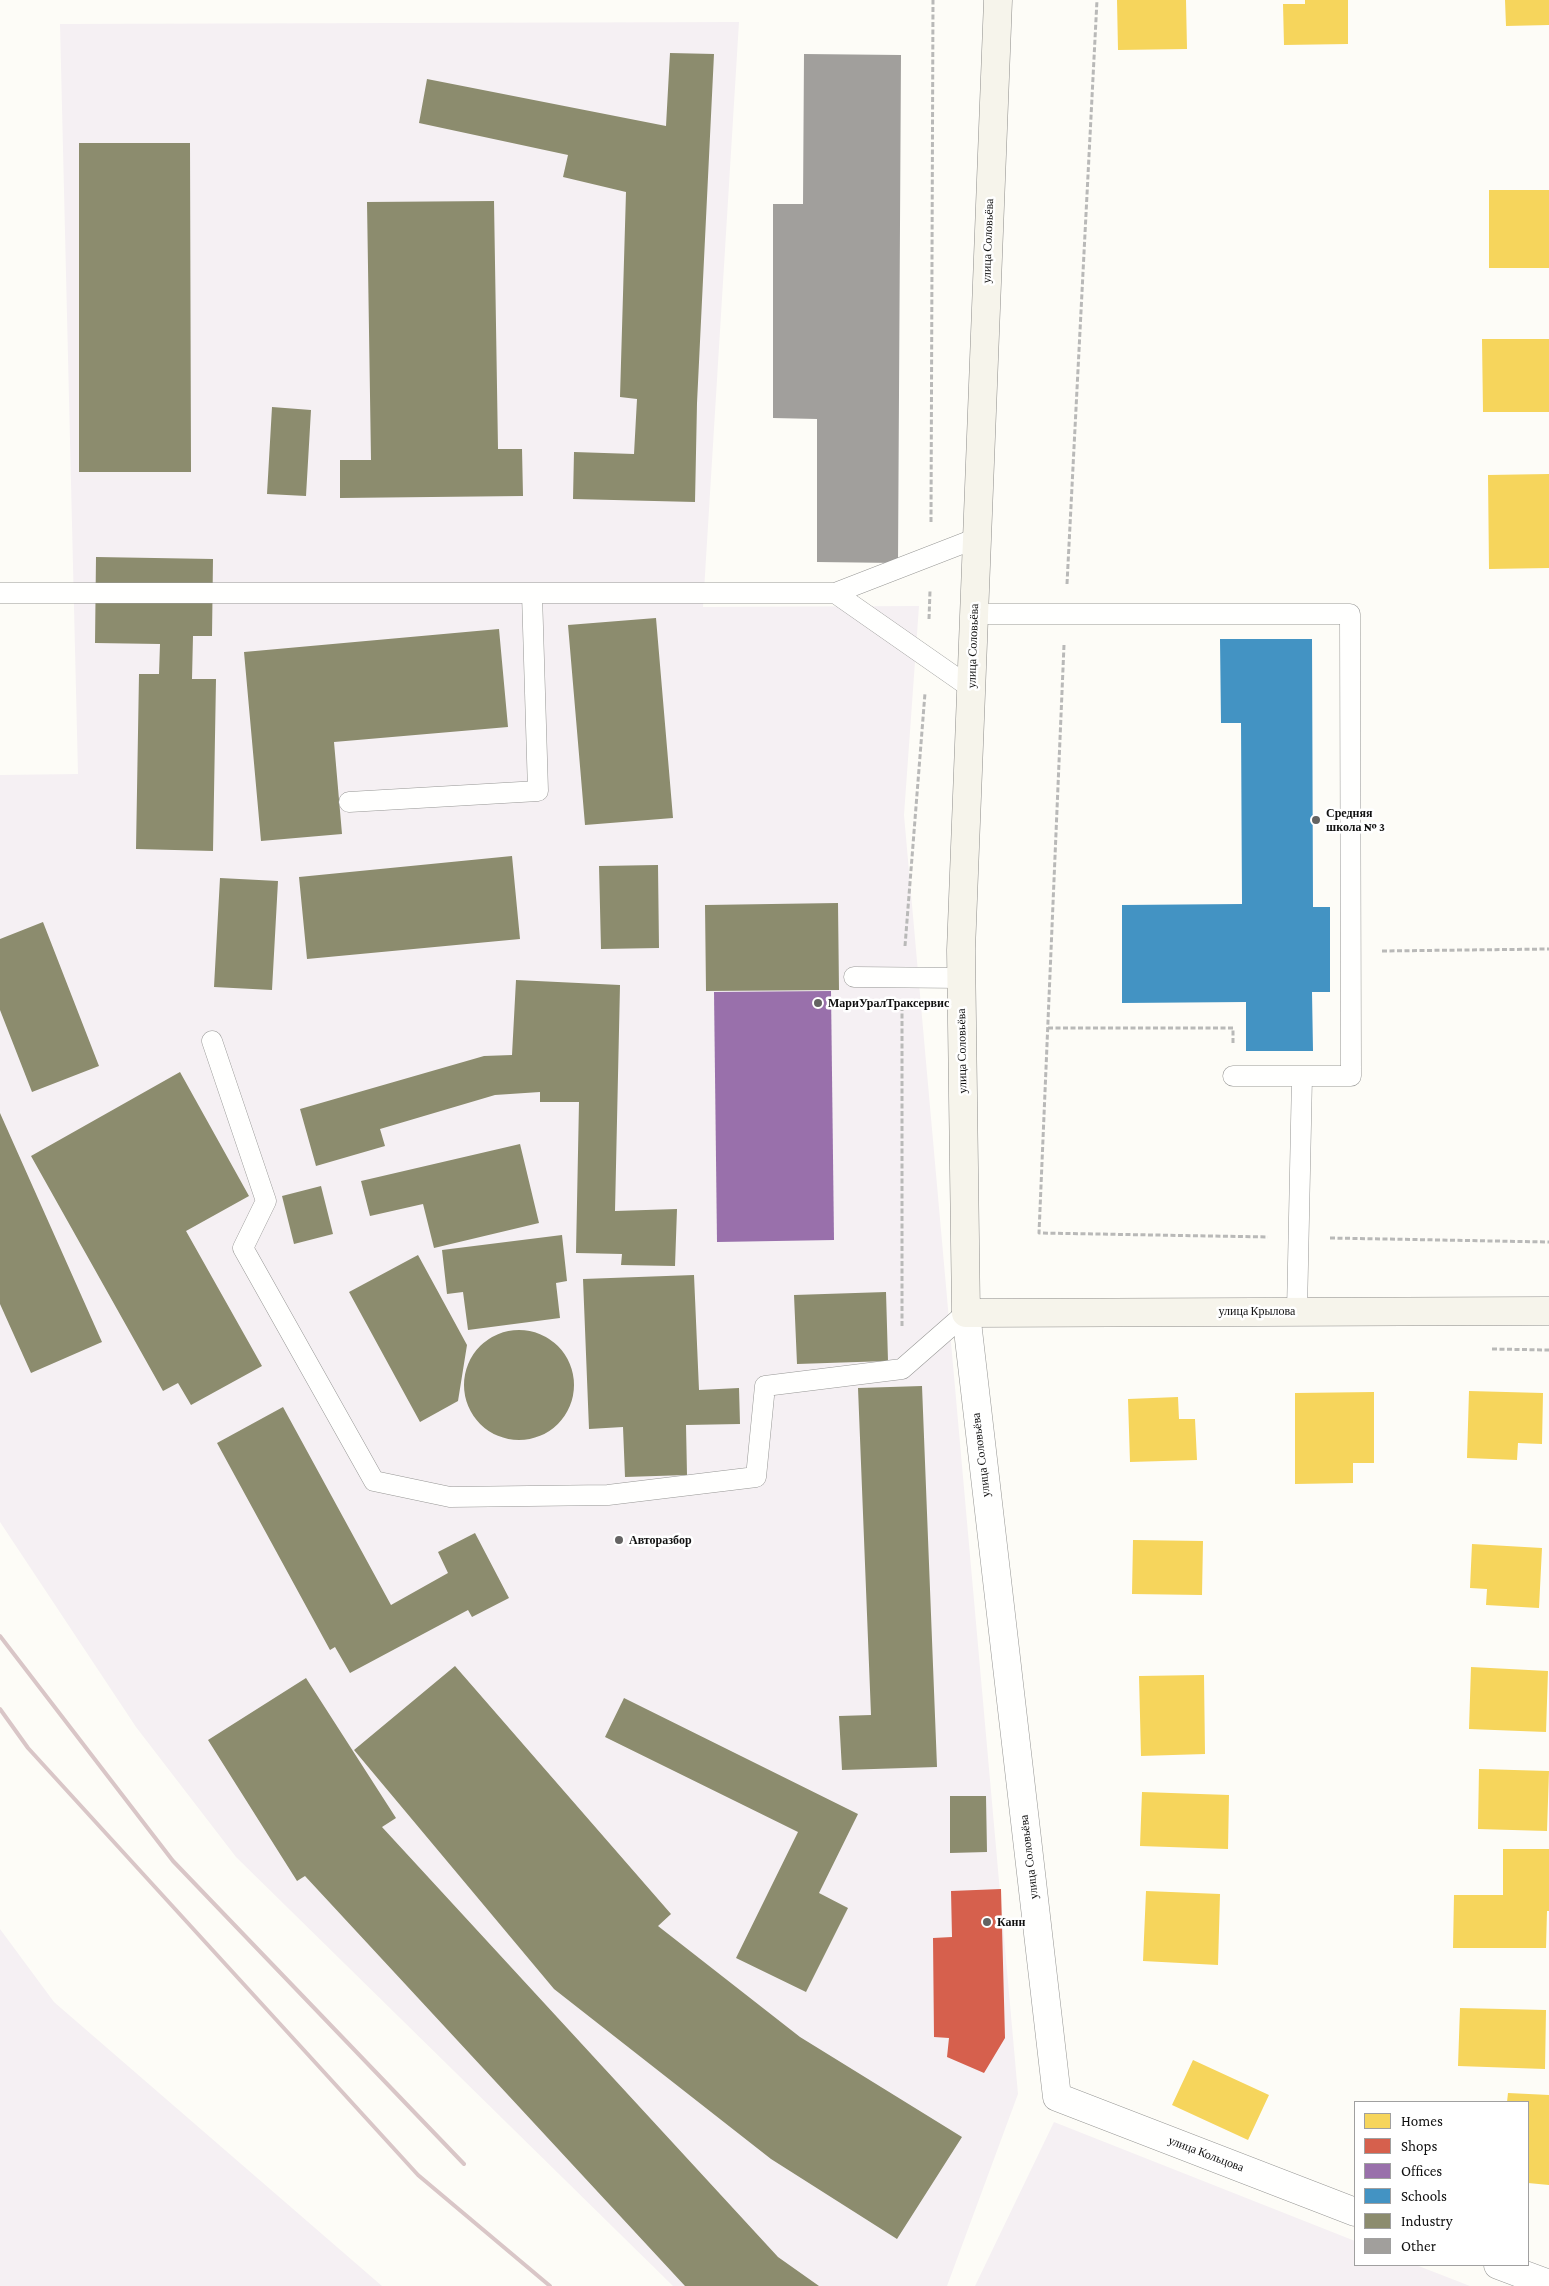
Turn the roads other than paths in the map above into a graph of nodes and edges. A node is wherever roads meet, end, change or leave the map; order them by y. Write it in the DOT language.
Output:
graph roads {
  1 [pos="998,0"];
  2 [pos="977,538"];
  3 [pos="0,593"];
  4 [pos="835,593"];
  5 [pos="532,594"];
  6 [pos="974,614"];
  7 [pos="971,688"];
  8 [pos="349,802"];
  9 [pos="854,976"];
  10 [pos="961,978"];
  11 [pos="212,1041"];
  12 [pos="1233,1076"];
  13 [pos="1302,1076"];
  14 [pos="1297,1311"];
  15 [pos="1549,1311"];
  16 [pos="966,1312"];
  17 [pos="1057,2097"];
  18 [pos="1354,2212"];
  19 [pos="1501,2266"];
  20 [pos="1549,2284"];
  1 -- 2 [label="main road, улица Соловьёва"];
  2 -- 4 [label="lane"];
  2 -- 6 [label="main road, улица Соловьёва"];
  3 -- 5 [label="lane"];
  4 -- 5 [label="lane"];
  4 -- 7 [label="lane"];
  5 -- 8 [label="lane"];
  6 -- 7 [label="main road, улица Соловьёва"];
  6 -- 13 [label="lane"];
  7 -- 10 [label="main road, улица Соловьёва"];
  9 -- 10 [label="lane"];
  10 -- 16 [label="main road, улица Соловьёва"];
  11 -- 16 [label="lane"];
  12 -- 13 [label="lane"];
  13 -- 14 [label="lane"];
  14 -- 15 [label="main road, улица Крылова"];
  14 -- 16 [label="main road, улица Крылова"];
  16 -- 17 [label="street, улица Соловьёва"];
  17 -- 18 [label="street, улица Кольцова"];
  19 -- 20 [label="street"];
}
